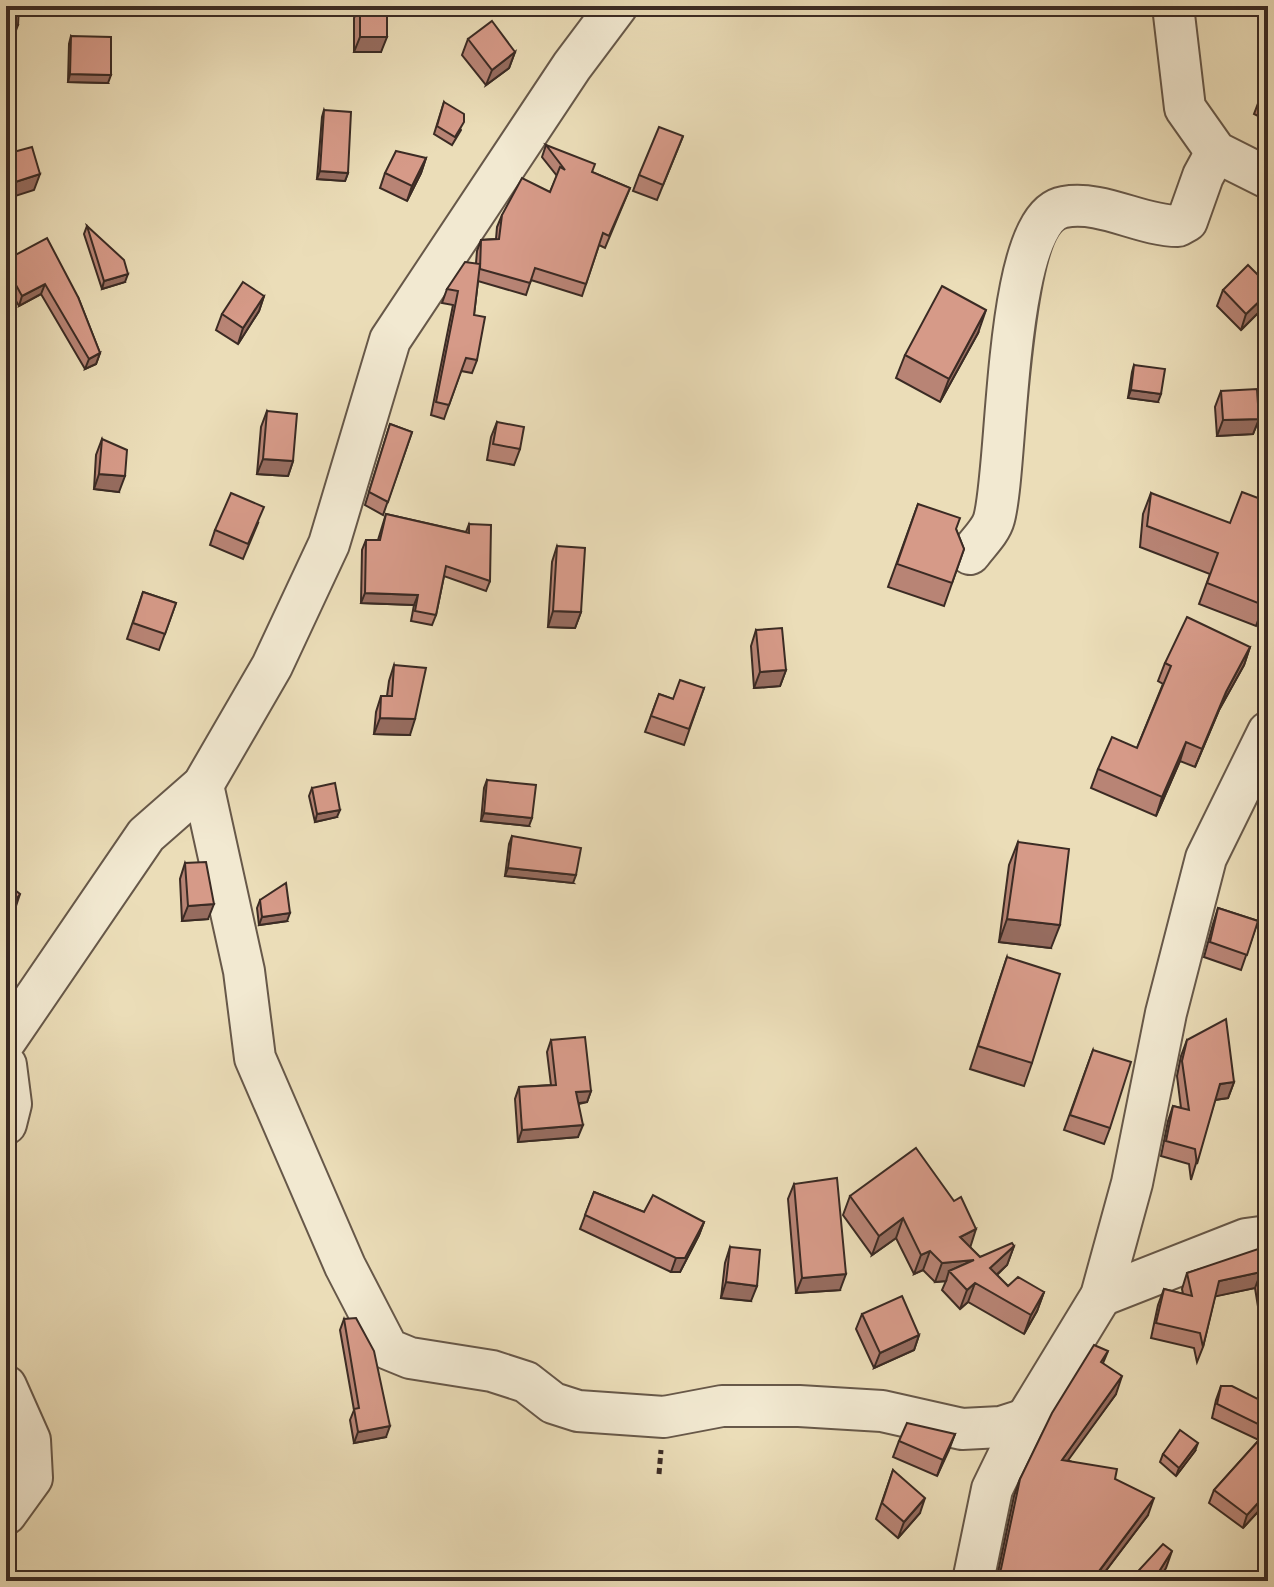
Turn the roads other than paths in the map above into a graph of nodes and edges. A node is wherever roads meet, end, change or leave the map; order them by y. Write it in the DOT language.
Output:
graph roads {
  1 [pos="617,6"];
  2 [pos="1173,6"];
  3 [pos="1216,152"];
  4 [pos="1268,178"];
  5 [pos="970,554"];
  6 [pos="1268,732"];
  7 [pos="203,785"];
  8 [pos="6,1040"];
  9 [pos="6,1065"];
  10 [pos="6,1124"];
  11 [pos="1268,1236"];
  12 [pos="1101,1296"];
  13 [pos="6,1386"];
  14 [pos="1026,1419"];
  15 [pos="6,1514"];
  16 [pos="973,1581"];
  1 -- 7 [label="street"];
  2 -- 3 [label="street"];
  3 -- 4 [label="street"];
  3 -- 5 [label="street"];
  6 -- 12 [label="street"];
  7 -- 8 [label="street"];
  7 -- 14 [label="street"];
  9 -- 10 [label="street"];
  11 -- 12 [label="street"];
  12 -- 14 [label="street"];
  13 -- 15 [label="street"];
  14 -- 16 [label="street"];
}
